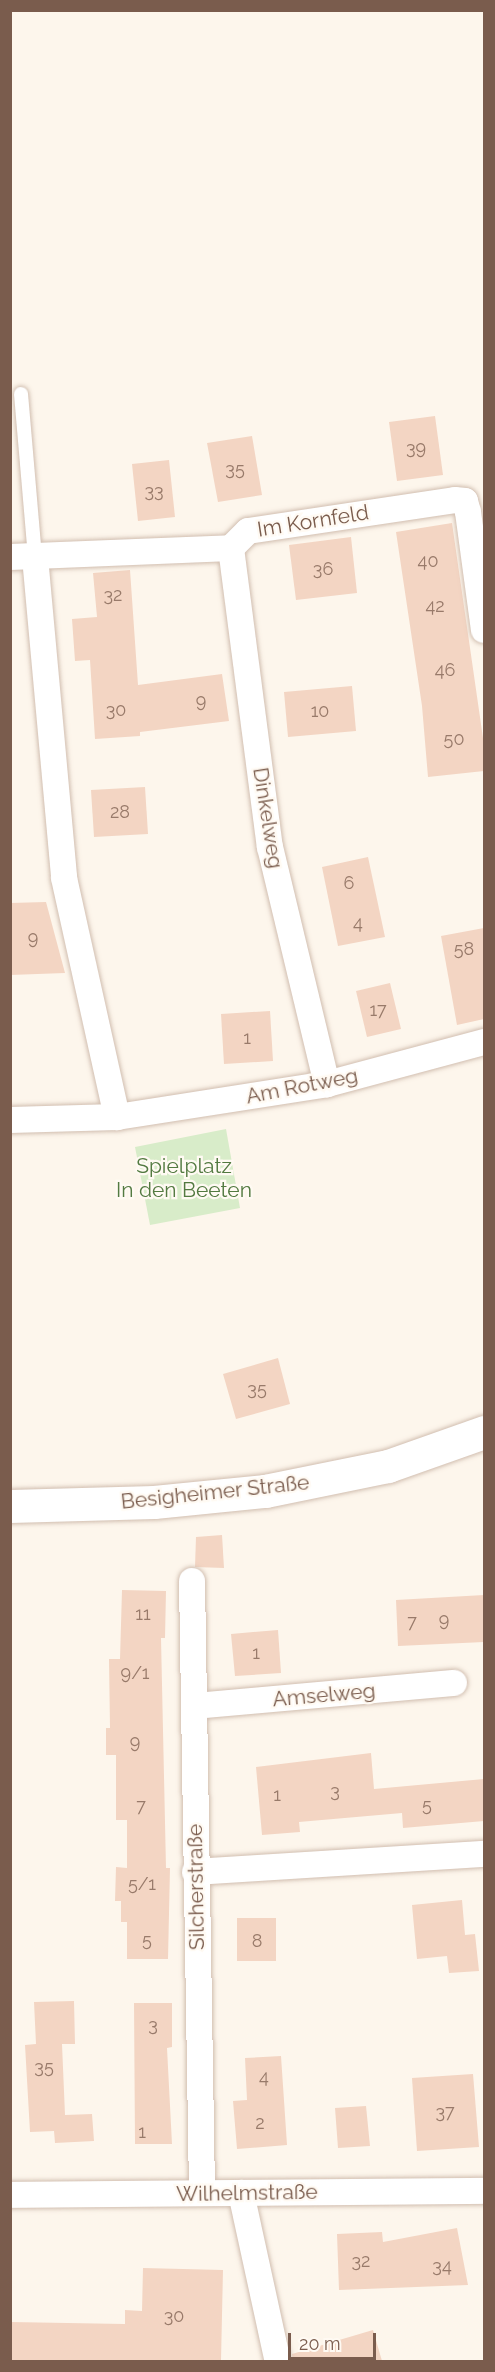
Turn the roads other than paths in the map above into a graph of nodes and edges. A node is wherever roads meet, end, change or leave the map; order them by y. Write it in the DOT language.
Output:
graph roads {
  1 [pos="21,394"];
  2 [pos="231,548"];
  3 [pos="23,557"];
  4 [pos="484,630"];
  5 [pos="484,1042"];
  6 [pos="327,1083"];
  7 [pos="117,1117"];
  8 [pos="10,1120"];
  9 [pos="484,1432"];
  10 [pos="10,1506"];
  11 [pos="192,1581"];
  12 [pos="453,1683"];
  13 [pos="195,1706"];
  14 [pos="484,1854"];
  15 [pos="195,1872"];
  16 [pos="484,2191"];
  17 [pos="202,2193"];
  18 [pos="241,2193"];
  19 [pos="10,2195"];
  20 [pos="278,2361"];
  1 -- 3 [label="lane"];
  2 -- 3 [label="street, Im Kornfeld"];
  2 -- 4 [label="street, Im Kornfeld"];
  2 -- 6 [label="street, Dinkelweg"];
  3 -- 7 [label="street"];
  5 -- 6 [label="street, Am Rotweg"];
  6 -- 7 [label="street, Am Rotweg"];
  7 -- 8 [label="street, Am Rotweg"];
  9 -- 10 [label="main road, Besigheimer Straße"];
  11 -- 13 [label="street, Silcherstraße"];
  12 -- 13 [label="street, Amselweg"];
  13 -- 15 [label="street, Silcherstraße"];
  14 -- 15 [label="street"];
  15 -- 17 [label="street, Silcherstraße"];
  16 -- 18 [label="street, Wilhelmstraße"];
  17 -- 18 [label="street, Wilhelmstraße"];
  17 -- 19 [label="street, Wilhelmstraße"];
  18 -- 20 [label="street"];
}
